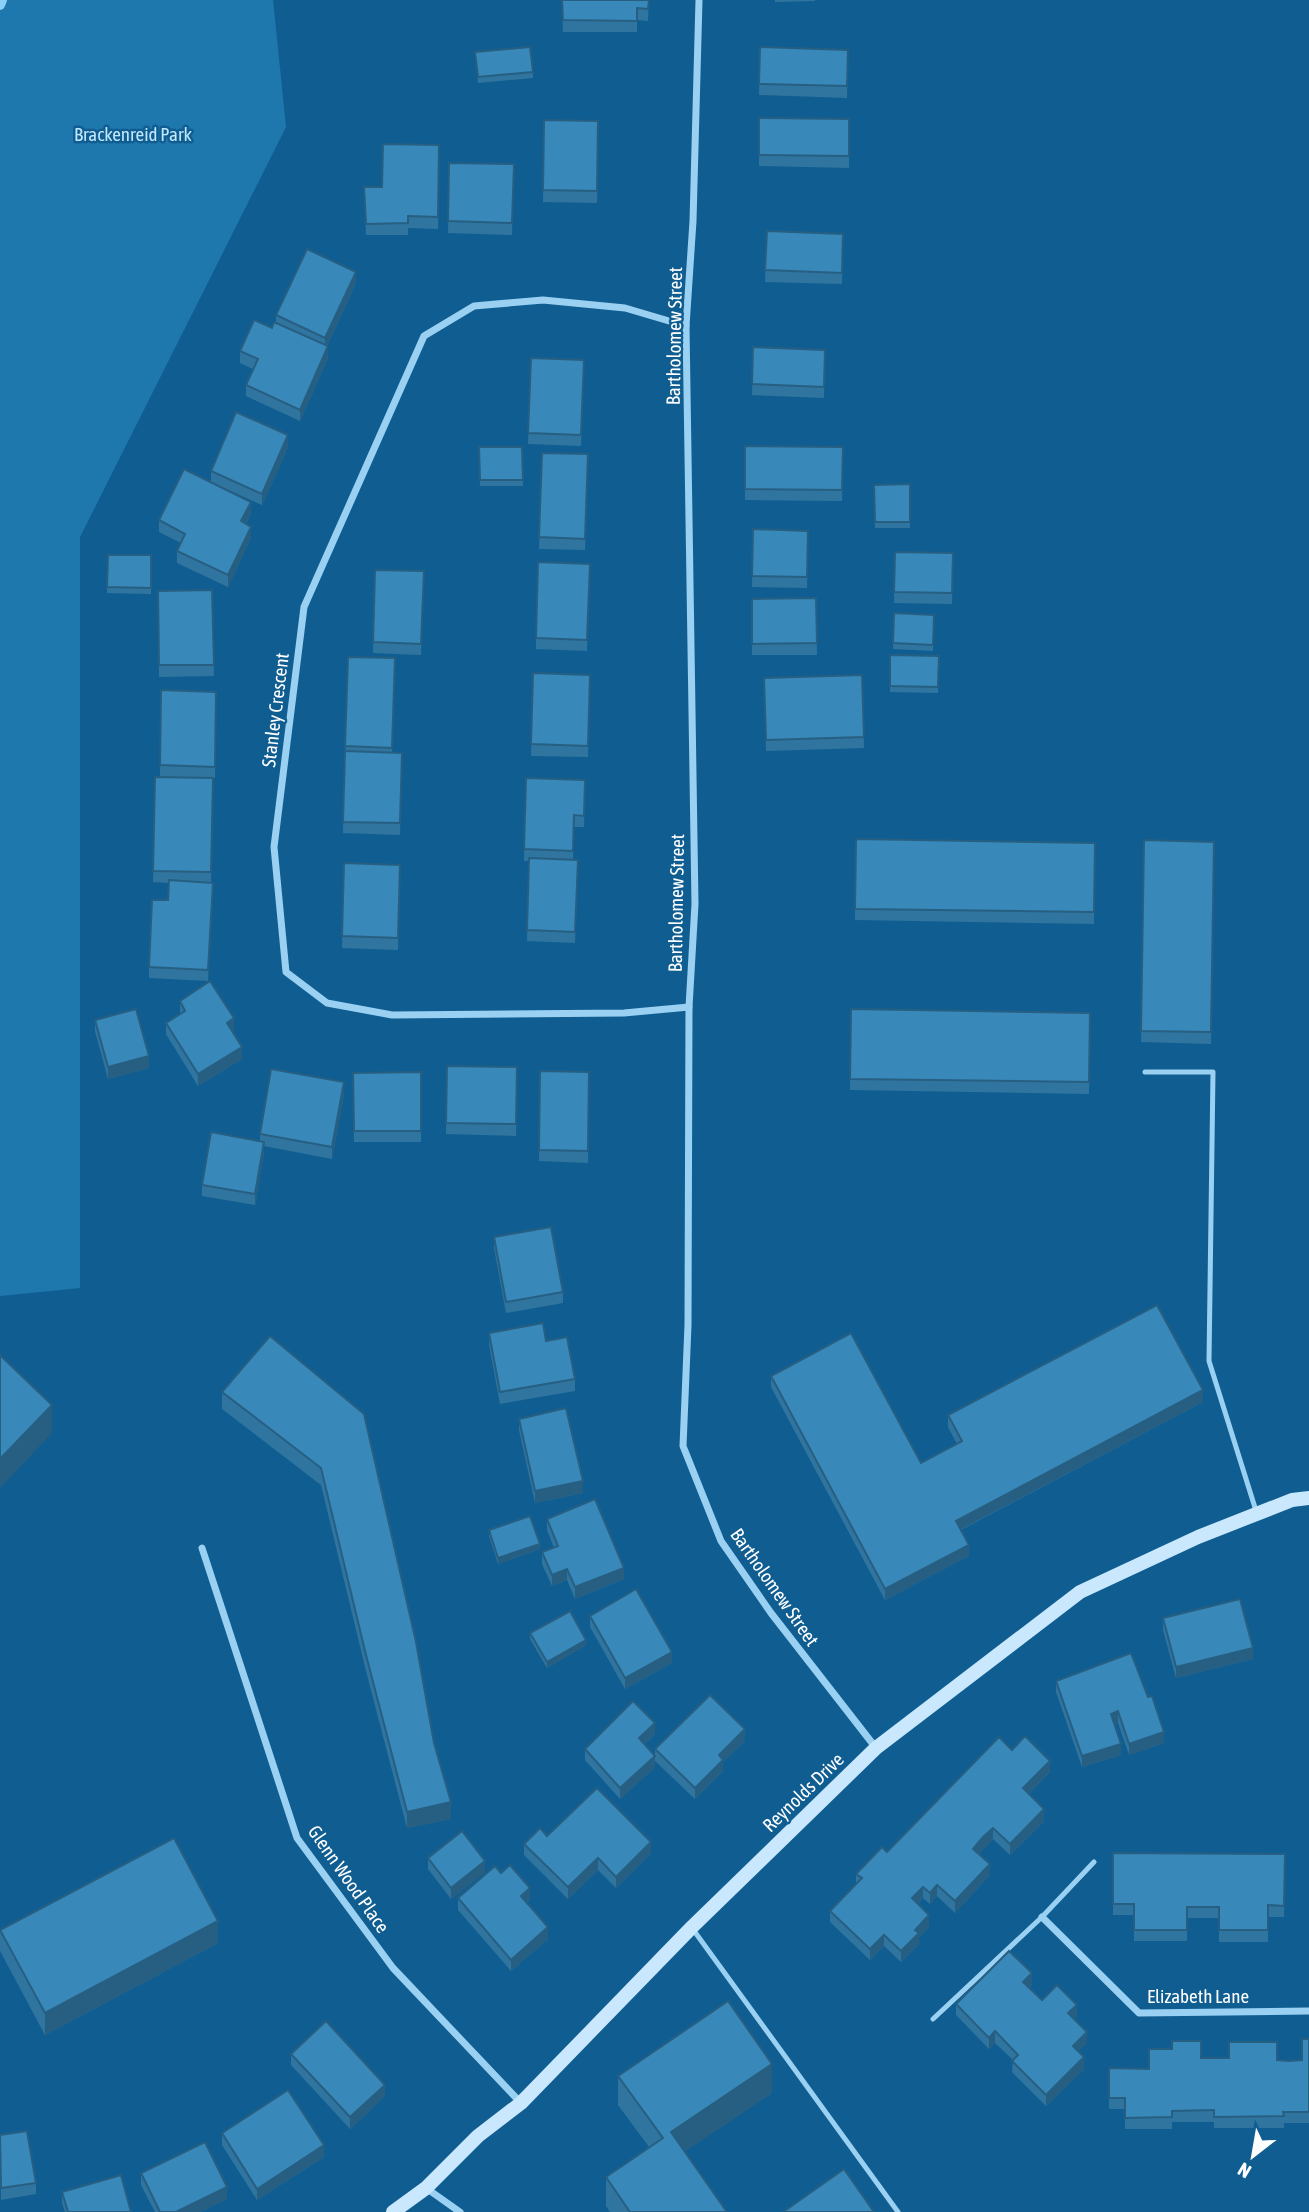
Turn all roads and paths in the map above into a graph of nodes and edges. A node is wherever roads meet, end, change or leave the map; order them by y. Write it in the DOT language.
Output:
graph roads {
  1 [pos="699,0"];
  2 [pos="686,326"];
  3 [pos="689,1007"];
  4 [pos="1145,1072"];
  5 [pos="1309,1498"];
  6 [pos="1257,1514"];
  7 [pos="202,1548"];
  8 [pos="876,1748"];
  9 [pos="1094,1862"];
  10 [pos="1042,1917"];
  11 [pos="692,1927"];
  12 [pos="1309,2011"];
  13 [pos="933,2019"];
  14 [pos="521,2102"];
  15 [pos="426,2188"];
  16 [pos="393,2212"];
  17 [pos="460,2212"];
  18 [pos="898,2212"];
  1 -- 2 [label="street, Bartholomew Street"];
  2 -- 3 [label="street, Bartholomew Street"];
  2 -- 3 [label="street, Stanley Crescent"];
  3 -- 8 [label="street, Bartholomew Street"];
  4 -- 6 [label="lane"];
  5 -- 6 [label="street, Reynolds Drive"];
  6 -- 8 [label="street, Reynolds Drive"];
  7 -- 14 [label="street, Glenn Wood Place"];
  8 -- 11 [label="street, Reynolds Drive"];
  9 -- 10 [label="lane"];
  10 -- 12 [label="street, Elizabeth Lane"];
  10 -- 13 [label="lane"];
  11 -- 14 [label="street, Reynolds Drive"];
  11 -- 18 [label="lane"];
  14 -- 15 [label="street, Reynolds Drive"];
  15 -- 16 [label="street, Reynolds Drive"];
  15 -- 17 [label="street"];
}
